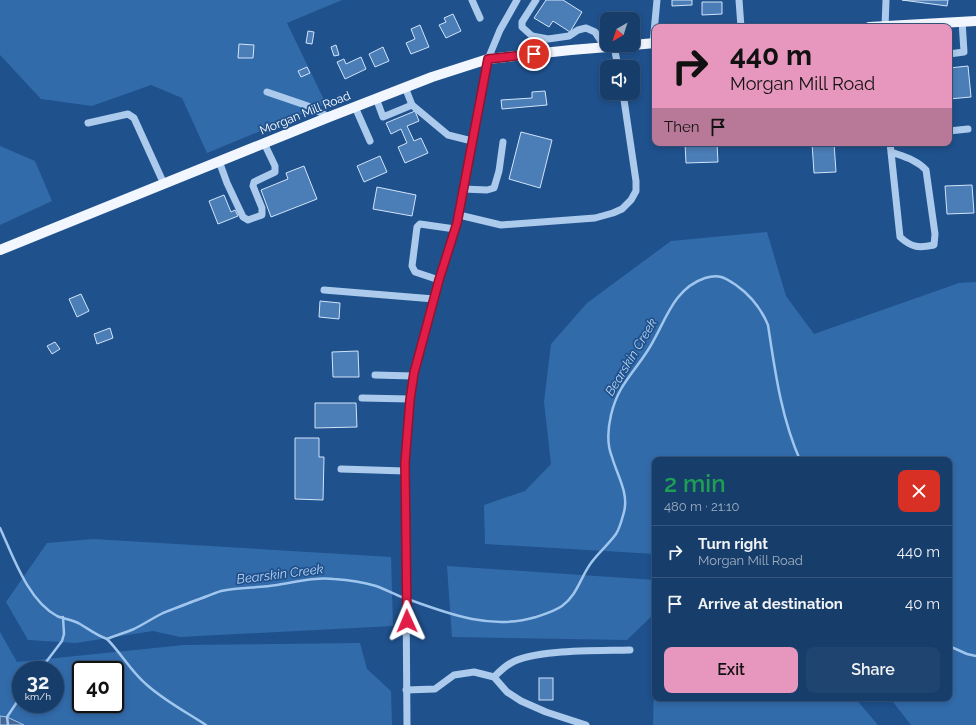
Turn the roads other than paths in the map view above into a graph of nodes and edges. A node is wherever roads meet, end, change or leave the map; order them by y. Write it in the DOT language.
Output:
graph roads {
  1 [pos="472,0"];
  2 [pos="517,0"];
  3 [pos="536,0"];
  4 [pos="657,0"];
  5 [pos="740,0"];
  6 [pos="886,0"];
  7 [pos="480,18"];
  8 [pos="976,20"];
  9 [pos="962,21"];
  10 [pos="655,24"];
  11 [pos="740,24"];
  12 [pos="884,24"];
  13 [pos="915,24"];
  14 [pos="532,36"];
  15 [pos="600,37"];
  16 [pos="652,43"];
  17 [pos="640,44"];
  18 [pos="600,48"];
  19 [pos="534,54"];
  20 [pos="952,54"];
  21 [pos="488,59"];
  22 [pos="405,87"];
  23 [pos="267,92"];
  24 [pos="376,98"];
  25 [pos="623,100"];
  26 [pos="412,105"];
  27 [pos="355,107"];
  28 [pos="330,116"];
  29 [pos="88,123"];
  30 [pos="968,129"];
  31 [pos="952,130"];
  32 [pos="370,141"];
  33 [pos="472,141"];
  34 [pos="503,142"];
  35 [pos="264,143"];
  36 [pos="890,146"];
  37 [pos="891,152"];
  38 [pos="219,162"];
  39 [pos="164,184"];
  40 [pos="463,190"];
  41 [pos="458,215"];
  42 [pos="455,229"];
  43 [pos="0,250"];
  44 [pos="439,280"];
  45 [pos="324,290"];
  46 [pos="434,299"];
  47 [pos="375,375"];
  48 [pos="413,376"];
  49 [pos="362,398"];
  50 [pos="410,399"];
  51 [pos="341,469"];
  52 [pos="405,471"];
  53 [pos="630,650"];
  54 [pos="494,677"];
  55 [pos="406,690"];
  56 [pos="407,725"];
  57 [pos="586,725"];
  1 -- 7 [label="street"];
  2 -- 21 [label="street"];
  3 -- 14 [label="street"];
  4 -- 10 [label="street"];
  5 -- 11 [label="street"];
  6 -- 12 [label="street"];
  8 -- 9 [label="main road"];
  9 -- 13 [label="main road"];
  9 -- 20 [label="street"];
  14 -- 15 [label="street"];
  14 -- 19 [label="street"];
  16 -- 17 [label="main road, Morgan Mill Road"];
  18 -- 19 [label="main road, Morgan Mill Road"];
  19 -- 21 [label="main road, Morgan Mill Road"];
  21 -- 22 [label="main road, Morgan Mill Road"];
  21 -- 33 [label="street"];
  22 -- 24 [label="main road, Morgan Mill Road"];
  22 -- 26 [label="street"];
  23 -- 28 [label="street"];
  24 -- 26 [label="street"];
  24 -- 27 [label="main road, Morgan Mill Road"];
  25 -- 41 [label="street"];
  26 -- 33 [label="street"];
  27 -- 28 [label="main road, Morgan Mill Road"];
  27 -- 32 [label="street"];
  28 -- 35 [label="main road, Morgan Mill Road"];
  29 -- 39 [label="street"];
  30 -- 31 [label="street"];
  33 -- 40 [label="street"];
  34 -- 40 [label="street"];
  35 -- 38 [label="main road, Morgan Mill Road"];
  35 -- 38 [label="street"];
  36 -- 37 [label="street"];
  37 -- 37 [label="street"];
  38 -- 39 [label="main road, Morgan Mill Road"];
  39 -- 43 [label="main road, Morgan Mill Road"];
  40 -- 41 [label="street"];
  41 -- 42 [label="street"];
  42 -- 44 [label="street"];
  42 -- 44 [label="street"];
  44 -- 46 [label="street"];
  45 -- 46 [label="street"];
  46 -- 48 [label="street"];
  47 -- 48 [label="street"];
  48 -- 50 [label="street"];
  49 -- 50 [label="street"];
  50 -- 52 [label="street"];
  51 -- 52 [label="street"];
  52 -- 55 [label="street"];
  53 -- 54 [label="street"];
  54 -- 55 [label="street"];
  54 -- 57 [label="street"];
  55 -- 56 [label="street"];
}
